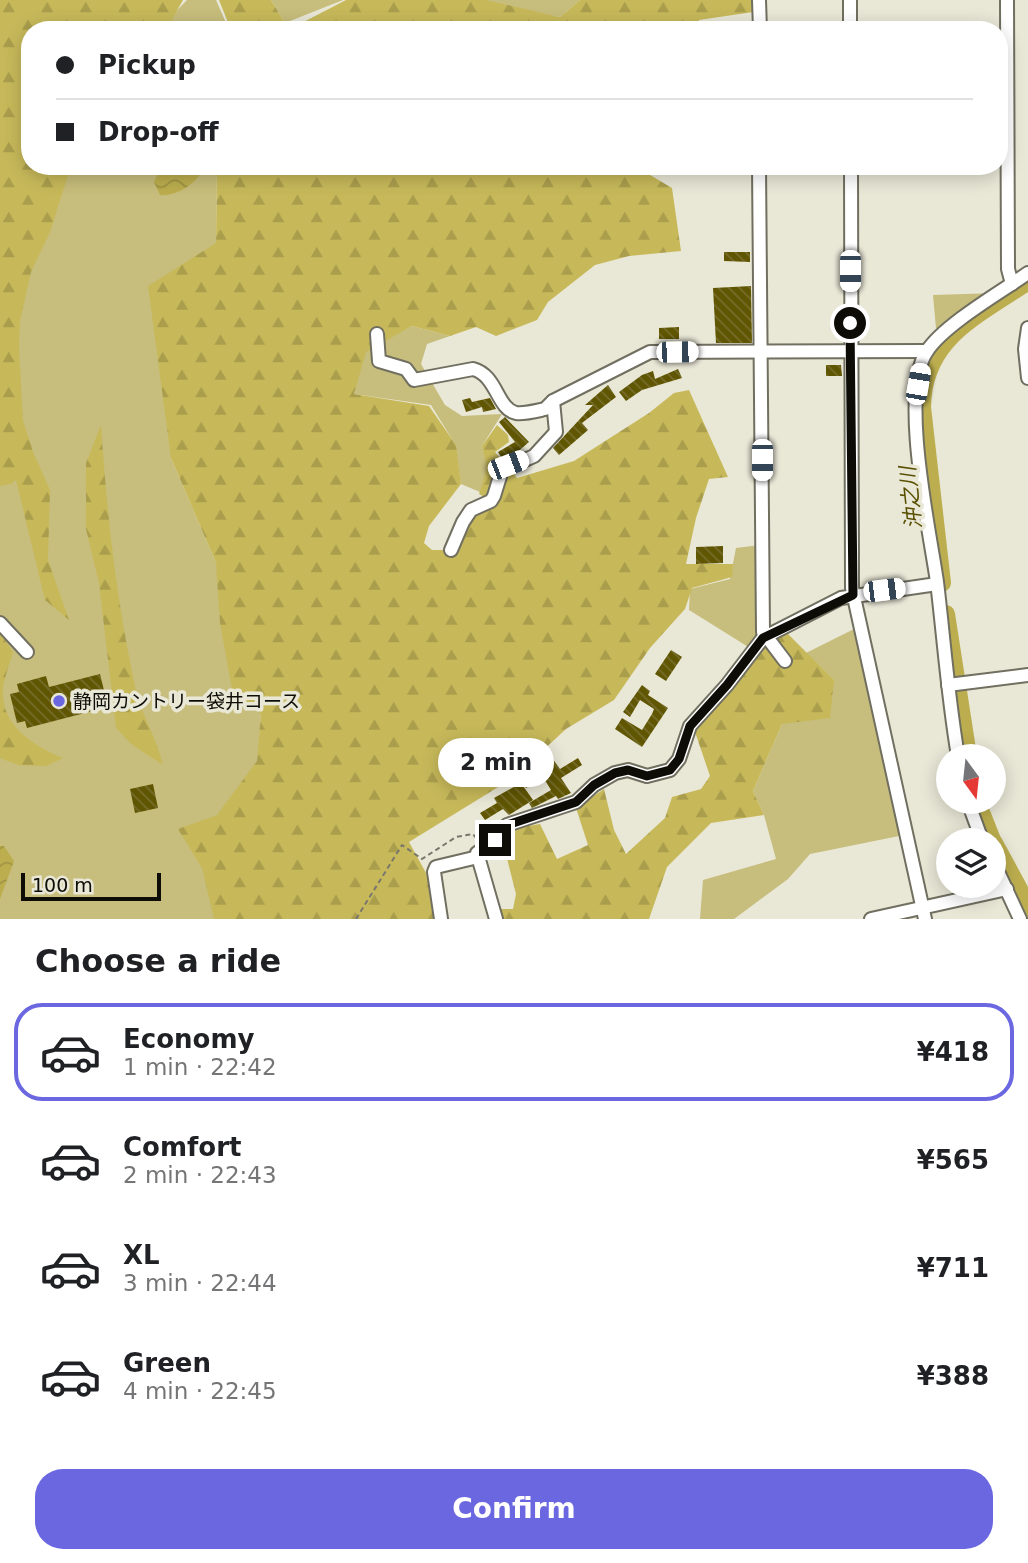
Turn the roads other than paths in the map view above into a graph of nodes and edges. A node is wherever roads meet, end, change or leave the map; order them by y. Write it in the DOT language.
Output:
graph roads {
  1 [pos="760,0"];
  2 [pos="850,0"];
  3 [pos="1007,0"];
  4 [pos="760,21"];
  5 [pos="850,21"];
  6 [pos="1006,21"];
  7 [pos="760,175"];
  8 [pos="851,175"];
  9 [pos="1005,175"];
  10 [pos="1028,273"];
  11 [pos="1012,284"];
  12 [pos="1028,328"];
  13 [pos="377,334"];
  14 [pos="850,349"];
  15 [pos="760,351"];
  16 [pos="927,351"];
  17 [pos="1028,378"];
  18 [pos="553,401"];
  19 [pos="451,550"];
  20 [pos="937,584"];
  21 [pos="853,595"];
  22 [pos="0,623"];
  23 [pos="765,637"];
  24 [pos="27,652"];
  25 [pos="785,661"];
  26 [pos="1028,675"];
  27 [pos="948,685"];
  28 [pos="956,744"];
  29 [pos="481,851"];
  30 [pos="1007,889"];
  31 [pos="924,913"];
  32 [pos="441,919"];
  33 [pos="496,919"];
  34 [pos="871,919"];
  35 [pos="1020,919"];
  1 -- 4 [label="street"];
  2 -- 5 [label="street"];
  3 -- 6 [label="street"];
  7 -- 15 [label="street"];
  8 -- 14 [label="street"];
  9 -- 11 [label="street"];
  10 -- 11 [label="street"];
  11 -- 16 [label="street"];
  12 -- 17 [label="street"];
  13 -- 18 [label="street"];
  14 -- 15 [label="street"];
  14 -- 16 [label="street"];
  14 -- 21 [label="street"];
  15 -- 18 [label="street"];
  15 -- 23 [label="street"];
  16 -- 20 [label="street"];
  18 -- 19 [label="street"];
  20 -- 21 [label="street"];
  20 -- 27 [label="street"];
  21 -- 23 [label="street"];
  21 -- 31 [label="street"];
  22 -- 24 [label="street"];
  23 -- 25 [label="street"];
  23 -- 29 [label="street"];
  26 -- 27 [label="street"];
  27 -- 28 [label="street"];
  29 -- 32 [label="street"];
  29 -- 33 [label="street"];
  30 -- 31 [label="street"];
  30 -- 35 [label="street"];
  31 -- 34 [label="street"];
}
